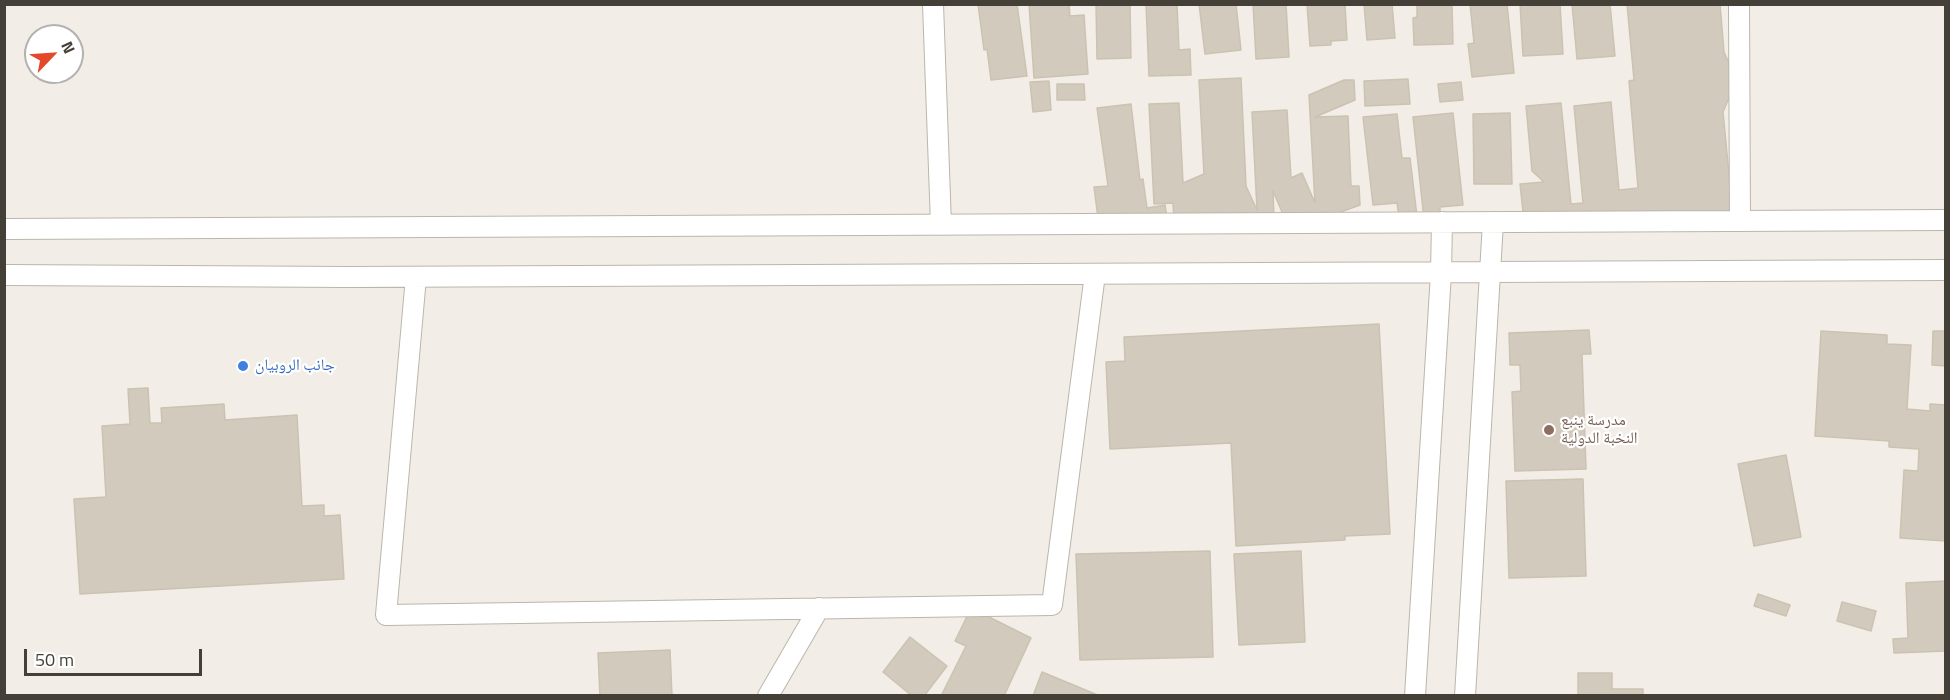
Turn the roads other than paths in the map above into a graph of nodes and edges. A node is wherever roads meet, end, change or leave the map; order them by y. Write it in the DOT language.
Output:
graph roads {
  1 [pos="933,4"];
  2 [pos="1739,4"];
  3 [pos="1946,220"];
  4 [pos="1740,221"];
  5 [pos="1442,222"];
  6 [pos="1493,222"];
  7 [pos="940,225"];
  8 [pos="4,229"];
  9 [pos="1946,270"];
  10 [pos="1492,272"];
  11 [pos="1441,273"];
  12 [pos="1095,274"];
  13 [pos="4,275"];
  14 [pos="416,277"];
  15 [pos="819,608"];
  16 [pos="768,696"];
  17 [pos="1415,696"];
  18 [pos="1465,696"];
  1 -- 7 [label="street"];
  2 -- 4 [label="street"];
  3 -- 4 [label="street"];
  4 -- 6 [label="street"];
  5 -- 6 [label="street"];
  5 -- 7 [label="street"];
  5 -- 11 [label="street"];
  6 -- 10 [label="street"];
  7 -- 8 [label="street"];
  9 -- 10 [label="street"];
  10 -- 11 [label="street"];
  10 -- 18 [label="street"];
  11 -- 12 [label="street"];
  11 -- 17 [label="street"];
  12 -- 14 [label="street"];
  12 -- 15 [label="street"];
  13 -- 14 [label="street"];
  14 -- 15 [label="street"];
  15 -- 16 [label="street"];
}
